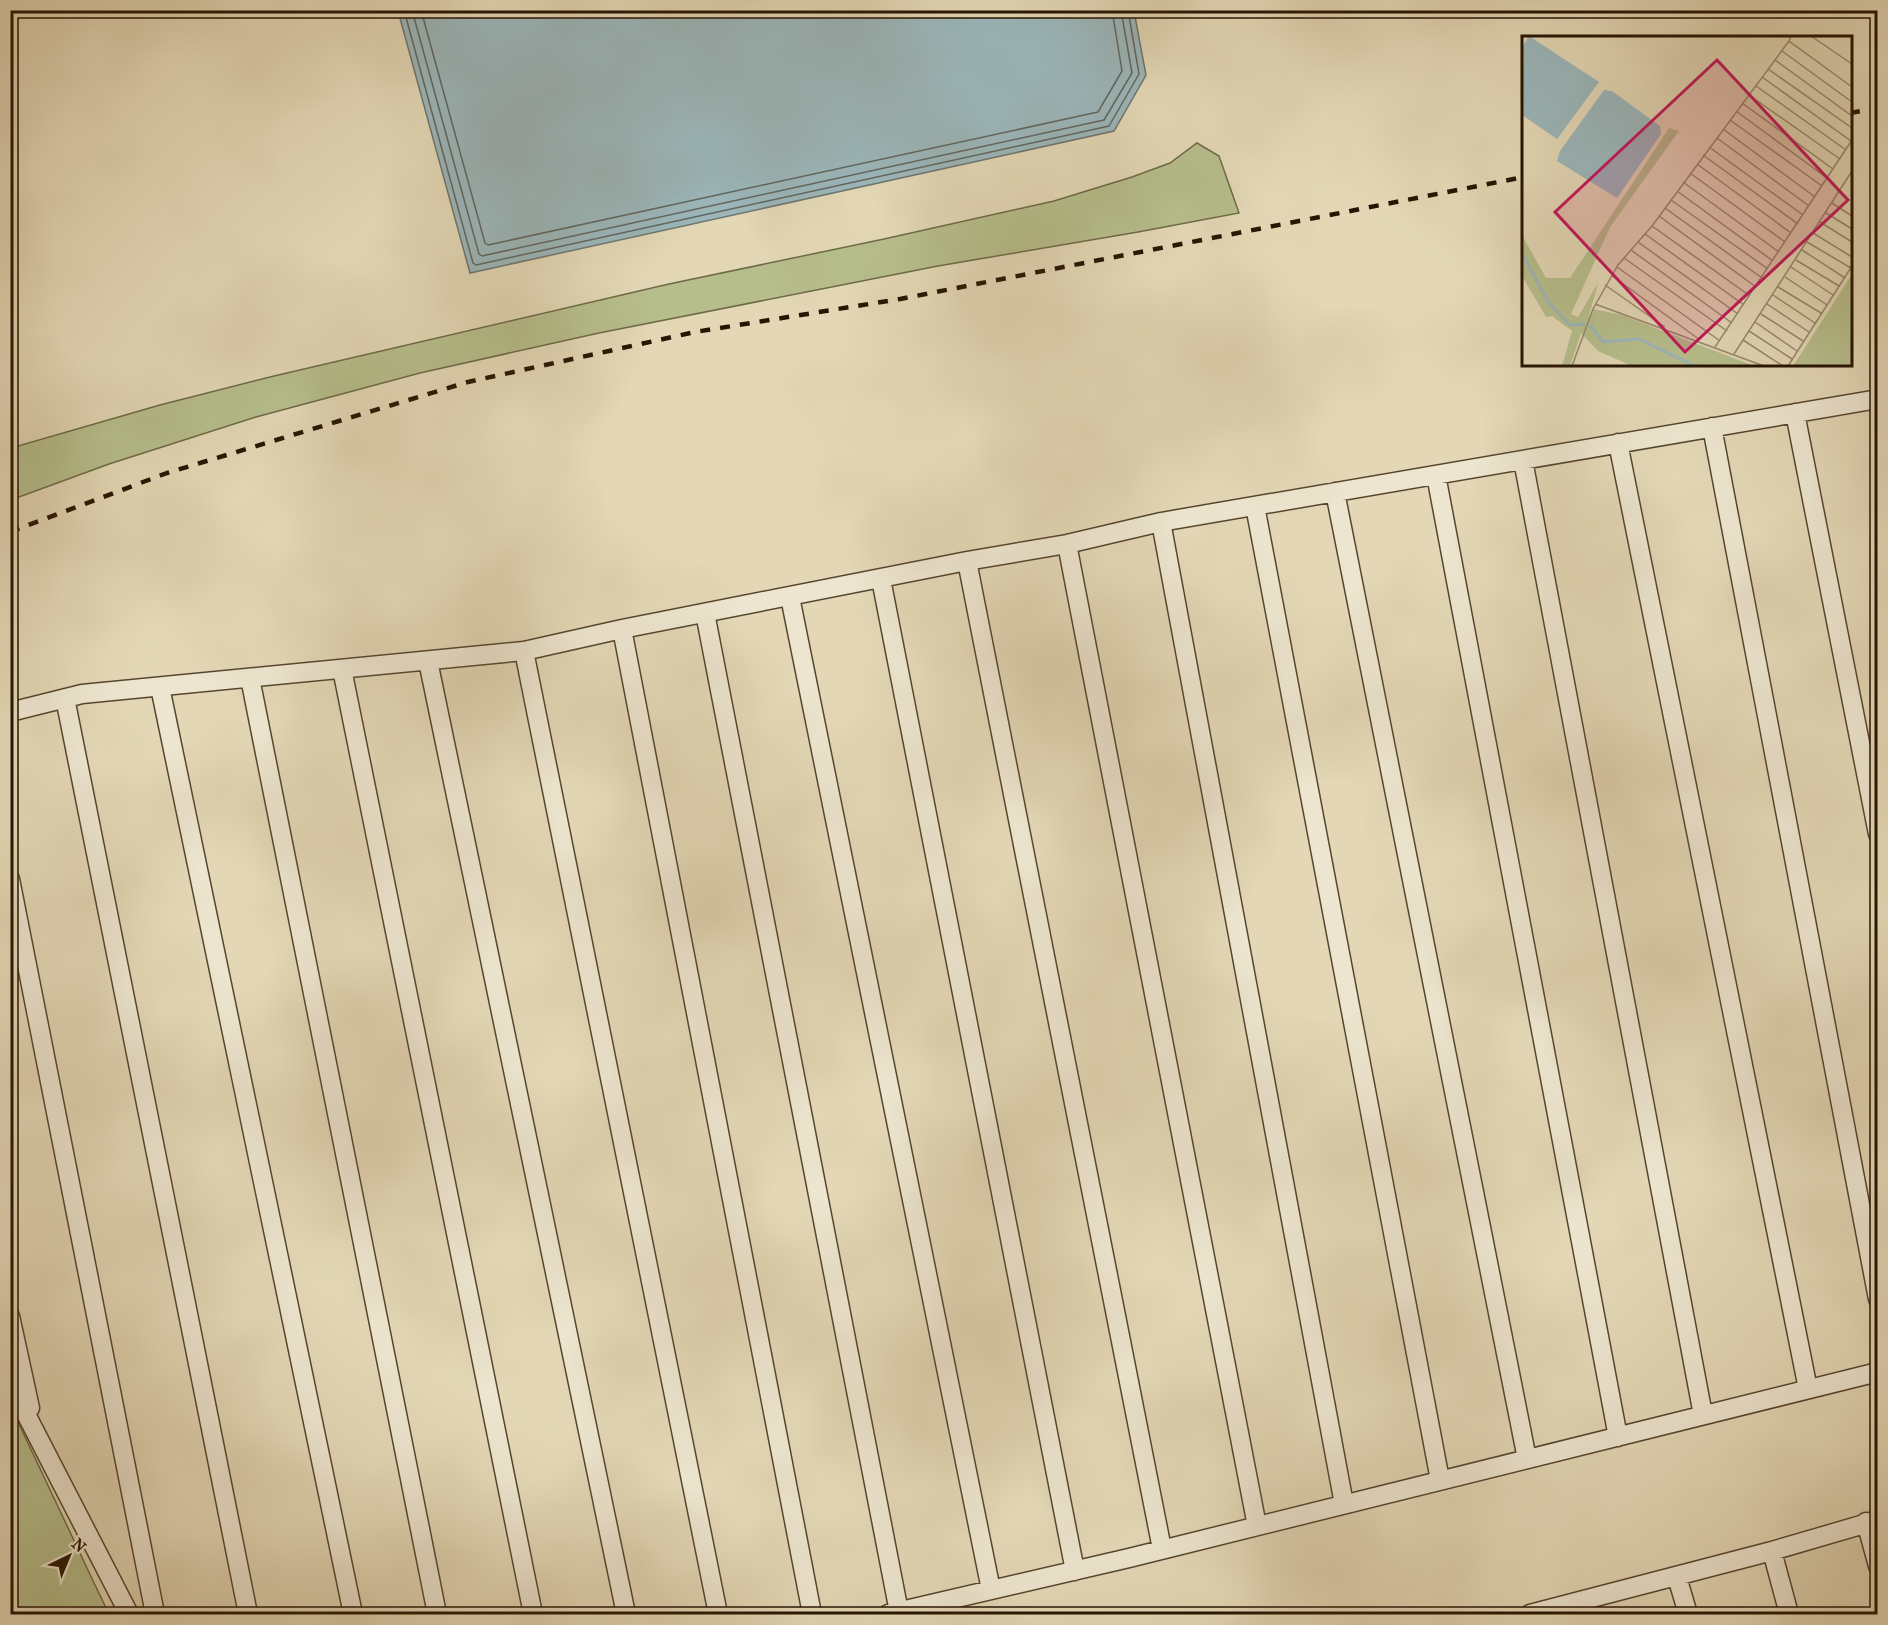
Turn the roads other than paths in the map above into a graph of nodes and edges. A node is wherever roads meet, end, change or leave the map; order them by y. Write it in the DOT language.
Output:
graph roads {
  1 [pos="1878,399"];
  2 [pos="1796,413"];
  3 [pos="1712,427"];
  4 [pos="1618,443"];
  5 [pos="1523,460"];
  6 [pos="1436,475"];
  7 [pos="1335,492"];
  8 [pos="1255,506"];
  9 [pos="1161,522"];
  10 [pos="1066,544"];
  11 [pos="968,561"];
  12 [pos="881,579"];
  13 [pos="790,597"];
  14 [pos="705,613"];
  15 [pos="622,629"];
  16 [pos="524,651"];
  17 [pos="428,661"];
  18 [pos="342,669"];
  19 [pos="250,678"];
  20 [pos="160,687"];
  21 [pos="65,698"];
  22 [pos="10,712"];
  23 [pos="1878,834"];
  24 [pos="10,879"];
  25 [pos="1878,1299"];
  26 [pos="10,1316"];
  27 [pos="1878,1372"];
  28 [pos="10,1383"];
  29 [pos="1808,1389"];
  30 [pos="1703,1415"];
  31 [pos="35,1431"];
  32 [pos="1618,1437"];
  33 [pos="1527,1459"];
  34 [pos="1440,1480"];
  35 [pos="1344,1504"];
  36 [pos="1872,1521"];
  37 [pos="1257,1526"];
  38 [pos="1162,1549"];
  39 [pos="1772,1551"];
  40 [pos="1878,1566"];
  41 [pos="1074,1571"];
  42 [pos="1677,1577"];
  43 [pos="991,1590"];
  44 [pos="1594,1607"];
  45 [pos="894,1613"];
  46 [pos="129,1614"];
  47 [pos="155,1614"];
  48 [pos="248,1614"];
  49 [pos="353,1614"];
  50 [pos="437,1614"];
  51 [pos="533,1614"];
  52 [pos="626,1614"];
  53 [pos="718,1614"];
  54 [pos="812,1614"];
  55 [pos="1530,1614"];
  56 [pos="1688,1614"];
  57 [pos="1789,1614"];
  1 -- 2 [label="lane"];
  2 -- 3 [label="lane"];
  2 -- 23 [label="lane"];
  3 -- 4 [label="lane"];
  3 -- 25 [label="lane"];
  4 -- 5 [label="lane"];
  4 -- 29 [label="lane"];
  5 -- 6 [label="lane"];
  5 -- 30 [label="lane"];
  6 -- 7 [label="lane"];
  6 -- 32 [label="lane"];
  7 -- 8 [label="lane"];
  7 -- 33 [label="lane"];
  8 -- 9 [label="lane"];
  8 -- 34 [label="lane"];
  9 -- 10 [label="lane"];
  9 -- 35 [label="lane"];
  10 -- 11 [label="lane"];
  10 -- 37 [label="lane"];
  11 -- 12 [label="lane"];
  11 -- 38 [label="lane"];
  12 -- 13 [label="lane"];
  12 -- 41 [label="lane"];
  13 -- 14 [label="lane"];
  13 -- 43 [label="lane"];
  14 -- 15 [label="lane"];
  14 -- 45 [label="lane"];
  15 -- 16 [label="lane"];
  15 -- 54 [label="lane"];
  16 -- 17 [label="lane"];
  16 -- 53 [label="lane"];
  17 -- 18 [label="lane"];
  17 -- 52 [label="lane"];
  18 -- 19 [label="lane"];
  18 -- 51 [label="lane"];
  19 -- 20 [label="lane"];
  19 -- 50 [label="lane"];
  20 -- 21 [label="lane"];
  20 -- 49 [label="lane"];
  21 -- 22 [label="lane"];
  21 -- 48 [label="lane"];
  24 -- 47 [label="lane"];
  26 -- 31 [label="lane"];
  27 -- 29 [label="lane"];
  28 -- 31 [label="lane"];
  29 -- 30 [label="lane"];
  30 -- 32 [label="lane"];
  31 -- 46 [label="lane"];
  32 -- 33 [label="lane"];
  33 -- 34 [label="lane"];
  34 -- 35 [label="lane"];
  35 -- 37 [label="lane"];
  36 -- 39 [label="lane"];
  36 -- 40 [label="lane"];
  37 -- 38 [label="lane"];
  38 -- 41 [label="lane"];
  39 -- 42 [label="lane"];
  39 -- 57 [label="lane"];
  41 -- 43 [label="lane"];
  42 -- 44 [label="lane"];
  42 -- 56 [label="lane"];
  43 -- 45 [label="lane"];
  44 -- 55 [label="lane"];
}
